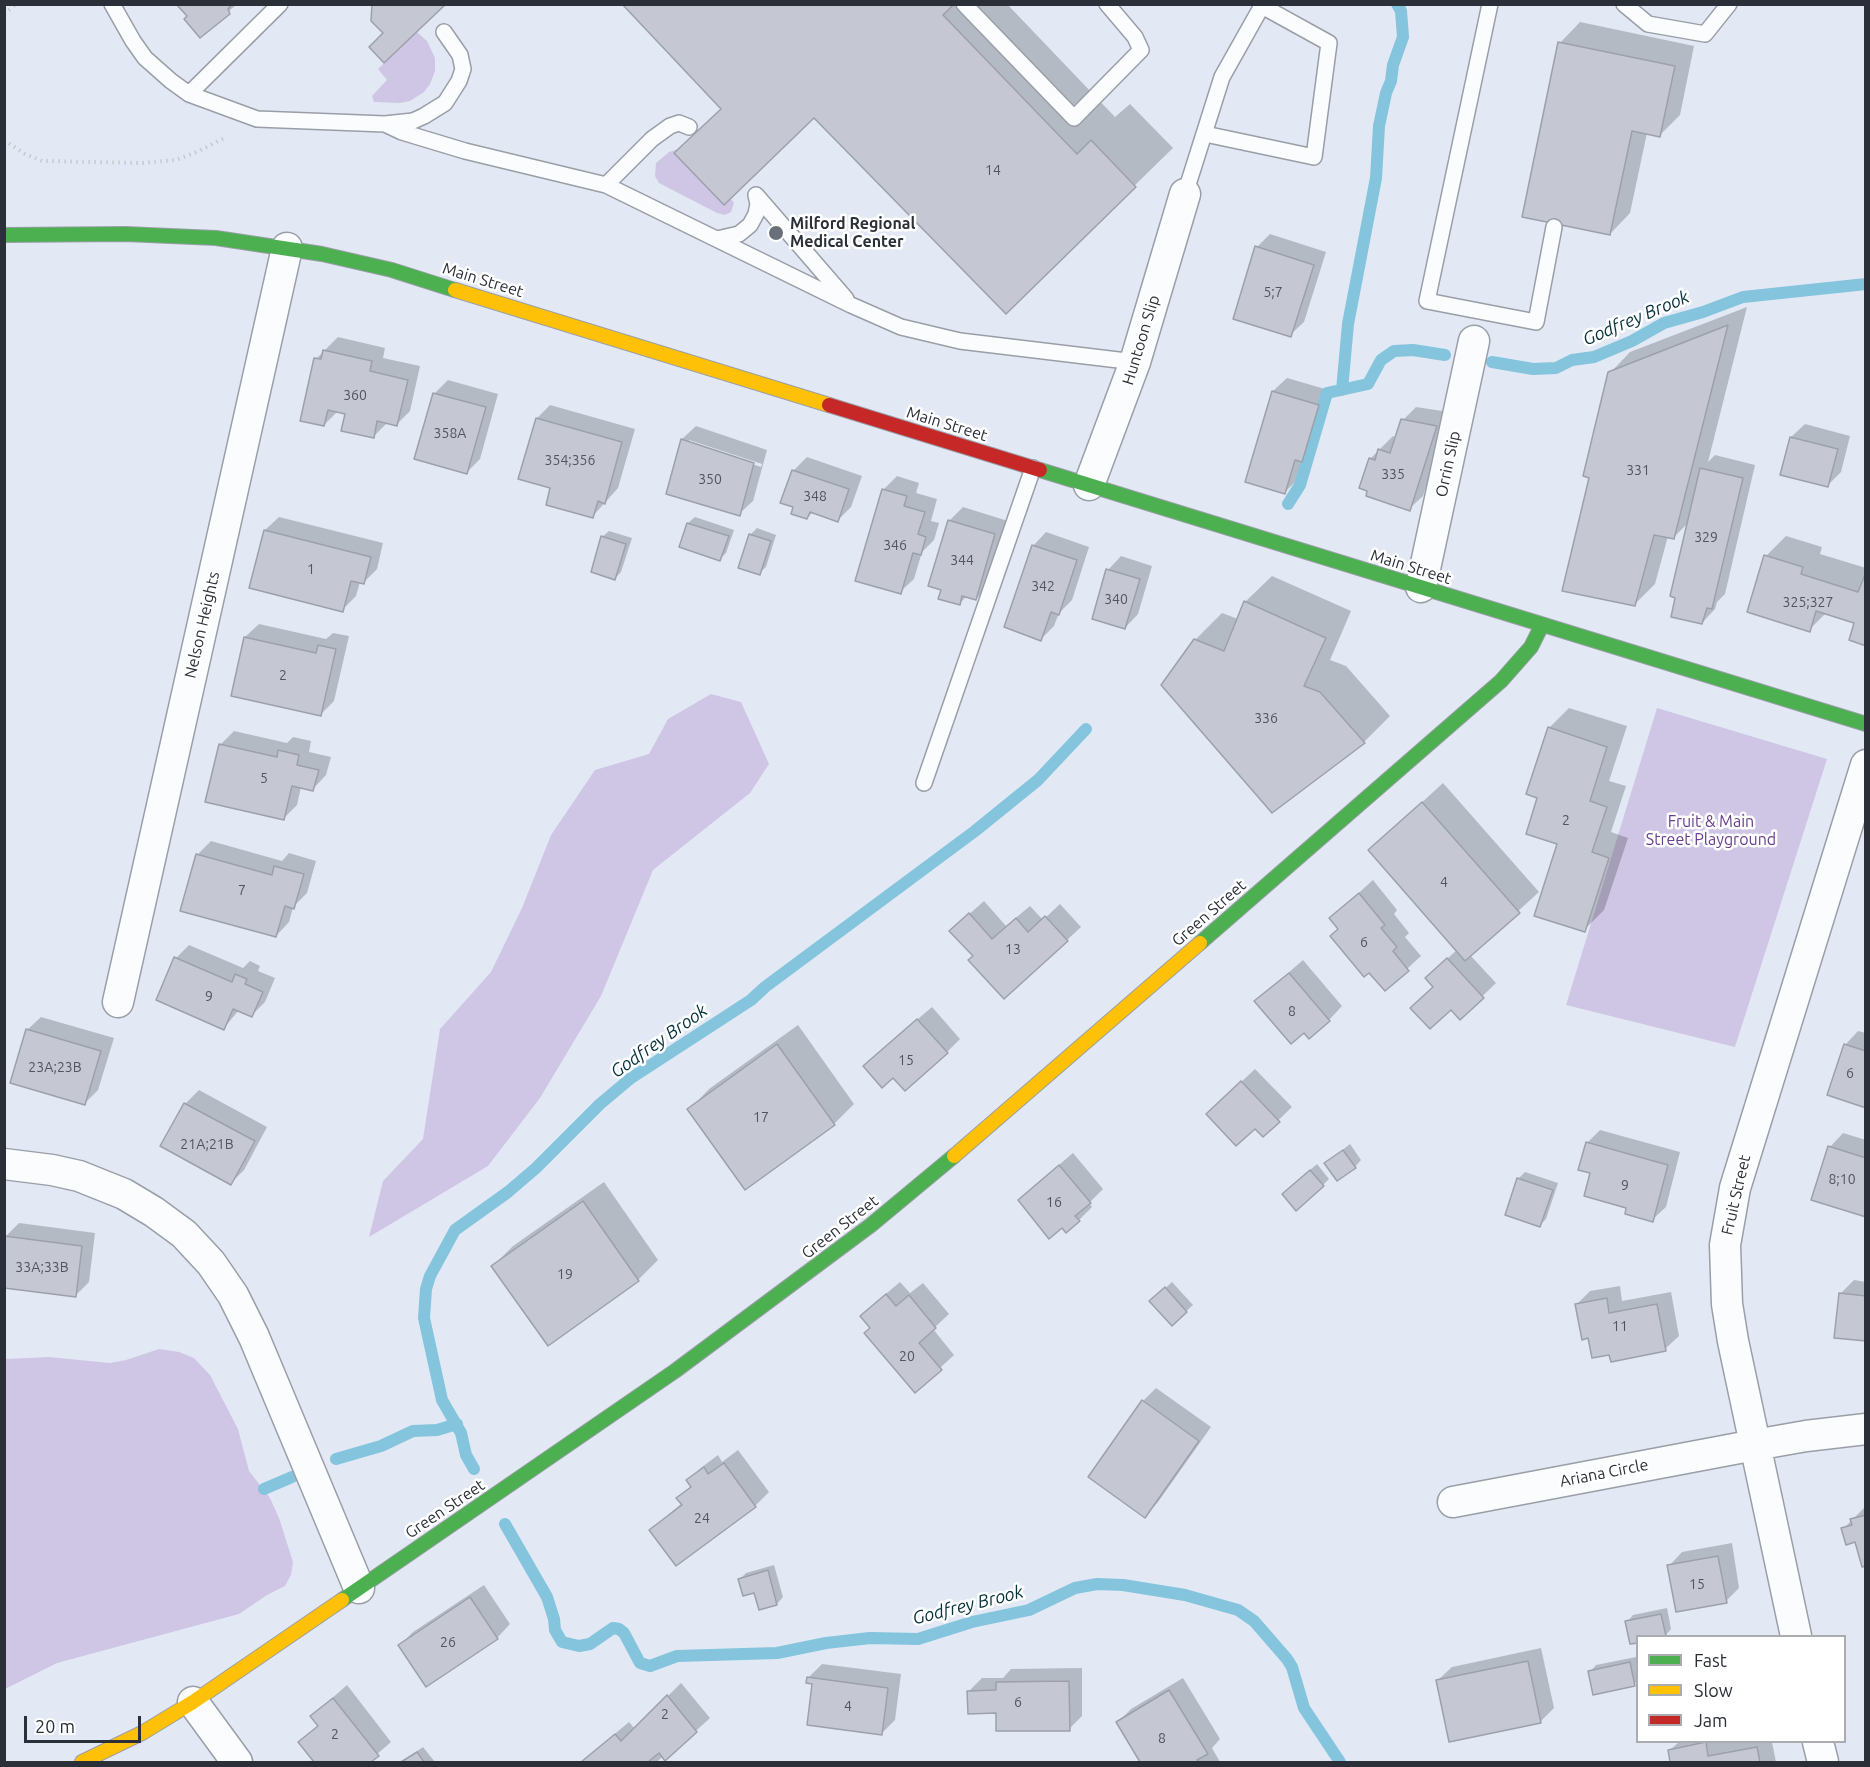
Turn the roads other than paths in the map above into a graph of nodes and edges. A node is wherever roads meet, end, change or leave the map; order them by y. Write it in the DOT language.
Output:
graph roads {
  1 [pos="112,4"];
  2 [pos="280,4"];
  3 [pos="964,4"];
  4 [pos="1107,4"];
  5 [pos="1490,4"];
  6 [pos="1624,4"];
  7 [pos="1729,4"];
  8 [pos="1258,7"];
  9 [pos="444,32"];
  10 [pos="189,94"];
  11 [pos="385,124"];
  12 [pos="689,127"];
  13 [pos="1204,134"];
  14 [pos="606,185"];
  15 [pos="1185,194"];
  16 [pos="1554,227"];
  17 [pos="4,235"];
  18 [pos="717,239"];
  19 [pos="286,248"];
  20 [pos="851,305"];
  21 [pos="1480,311"];
  22 [pos="1474,341"];
  23 [pos="1135,362"];
  24 [pos="1033,468"];
  25 [pos="1089,485"];
  26 [pos="1421,587"];
  27 [pos="1542,625"];
  28 [pos="1866,724"];
  29 [pos="1866,765"];
  30 [pos="924,783"];
  31 [pos="118,1002"];
  32 [pos="4,1164"];
  33 [pos="1866,1429"];
  34 [pos="1755,1445"];
  35 [pos="1453,1502"];
  36 [pos="359,1588"];
  37 [pos="1796,1635"];
  38 [pos="193,1702"];
  39 [pos="1818,1743"];
  40 [pos="82,1762"];
  41 [pos="237,1762"];
  42 [pos="1823,1762"];
  1 -- 10 [label="lane"];
  2 -- 10 [label="lane"];
  3 -- 4 [label="lane"];
  5 -- 21 [label="lane"];
  6 -- 7 [label="lane"];
  8 -- 13 [label="lane"];
  8 -- 13 [label="lane"];
  9 -- 11 [label="lane"];
  10 -- 11 [label="lane"];
  11 -- 14 [label="lane"];
  12 -- 14 [label="lane"];
  13 -- 15 [label="lane"];
  14 -- 18 [label="lane"];
  15 -- 23 [label="street, Huntoon Slip"];
  16 -- 21 [label="lane"];
  17 -- 19 [label="main road, Main Street"];
  18 -- 20 [label="lane"];
  18 -- 20 [label="lane"];
  19 -- 24 [label="main road, Main Street"];
  19 -- 31 [label="street, Nelson Heights"];
  20 -- 23 [label="lane"];
  21 -- 22 [label="lane"];
  22 -- 26 [label="street, Orrin Slip"];
  23 -- 25 [label="street, Huntoon Slip"];
  24 -- 25 [label="main road, Main Street"];
  24 -- 30 [label="lane"];
  25 -- 26 [label="main road, Main Street"];
  26 -- 27 [label="main road, Main Street"];
  27 -- 28 [label="main road, Main Street"];
  27 -- 36 [label="main road, Green Street"];
  29 -- 34 [label="street, Fruit Street"];
  32 -- 36 [label="street"];
  33 -- 34 [label="street, Ariana Circle"];
  34 -- 35 [label="street, Ariana Circle"];
  34 -- 37 [label="street, Fruit Street"];
  36 -- 38 [label="main road, Green Street"];
  38 -- 40 [label="main road, Green Street"];
  38 -- 41 [label="street"];
  39 -- 42 [label="street"];
}
